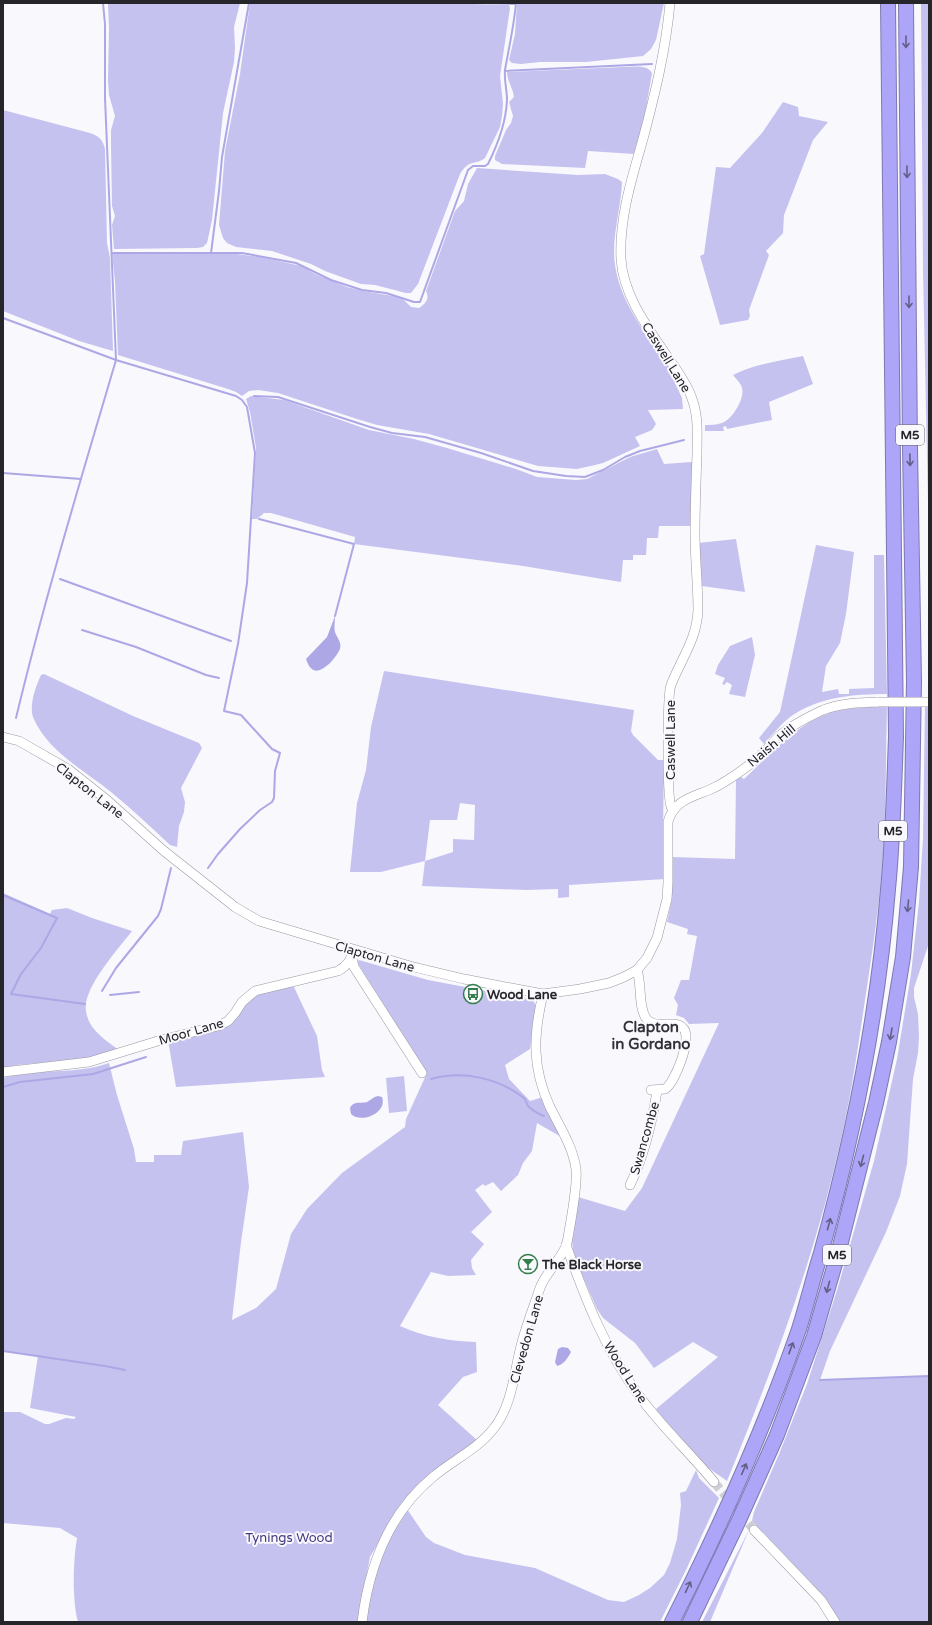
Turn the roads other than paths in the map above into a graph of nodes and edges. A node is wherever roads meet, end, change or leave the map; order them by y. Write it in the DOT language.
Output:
graph roads {
  1 [pos="670,3"];
  2 [pos="888,3"];
  3 [pos="906,3"];
  4 [pos="929,702"];
  5 [pos="3,737"];
  6 [pos="674,810"];
  7 [pos="353,954"];
  8 [pos="637,970"];
  9 [pos="543,994"];
  10 [pos="3,1072"];
  11 [pos="422,1073"];
  12 [pos="630,1185"];
  13 [pos="566,1245"];
  14 [pos="714,1482"];
  15 [pos="754,1530"];
  16 [pos="362,1622"];
  17 [pos="672,1622"];
  18 [pos="690,1622"];
  19 [pos="835,1622"];
  1 -- 6 [label="street, Caswell Lane"];
  17 -- 2 [label="highway, M5, one-way"];
  3 -- 18 [label="highway, M5, one-way"];
  4 -- 6 [label="street, Naish Hill, bridge"];
  5 -- 7 [label="street, Clapton Lane"];
  6 -- 8 [label="street, Clapton Lane"];
  7 -- 9 [label="street, Clapton Lane"];
  7 -- 10 [label="street, Moor Lane"];
  7 -- 11 [label="street"];
  8 -- 9 [label="street, Clapton Lane"];
  8 -- 12 [label="street, Swancombe"];
  9 -- 13 [label="street, Clevedon Lane"];
  13 -- 14 [label="street, Wood Lane"];
  13 -- 16 [label="street, Clevedon Lane"];
  15 -- 19 [label="street"];
}
